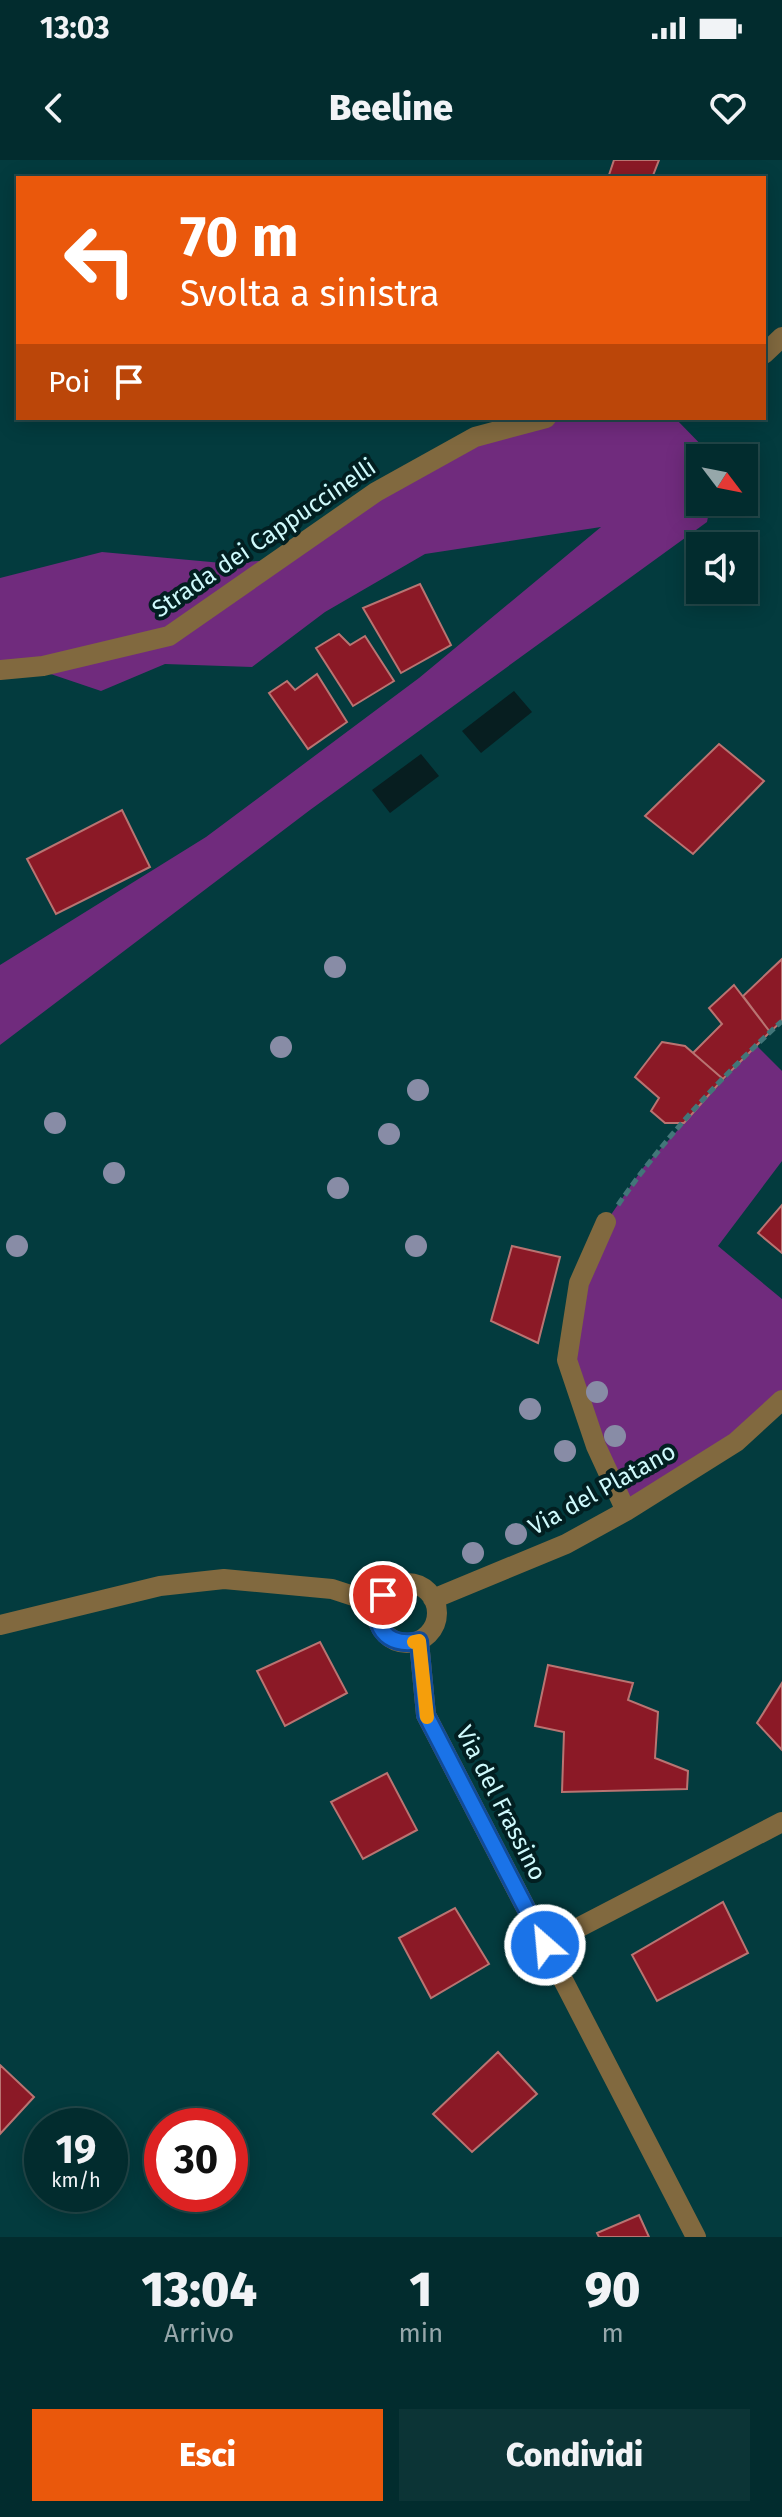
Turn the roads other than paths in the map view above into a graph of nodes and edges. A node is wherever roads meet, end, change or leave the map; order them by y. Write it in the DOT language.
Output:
graph roads {
  1 [pos="782,337"];
  2 [pos="766,352"];
  3 [pos="539,420"];
  4 [pos="0,670"];
  5 [pos="606,1222"];
  6 [pos="782,1400"];
  7 [pos="626,1511"];
  8 [pos="433,1599"];
  9 [pos="378,1604"];
  10 [pos="0,1625"];
  11 [pos="419,1641"];
  12 [pos="782,1822"];
  13 [pos="545,1945"];
  14 [pos="696,2237"];
  1 -- 2 [label="street"];
  3 -- 4 [label="street, Strada dei Cappuccinelli"];
  5 -- 7 [label="street"];
  6 -- 7 [label="street, Via del Platano"];
  7 -- 8 [label="street, Via del Platano"];
  8 -- 9 [label="street"];
  8 -- 11 [label="street"];
  9 -- 10 [label="street"];
  9 -- 11 [label="street"];
  11 -- 13 [label="street, Via del Frassino"];
  12 -- 13 [label="street"];
  13 -- 14 [label="street, Via del Frassino"];
}
